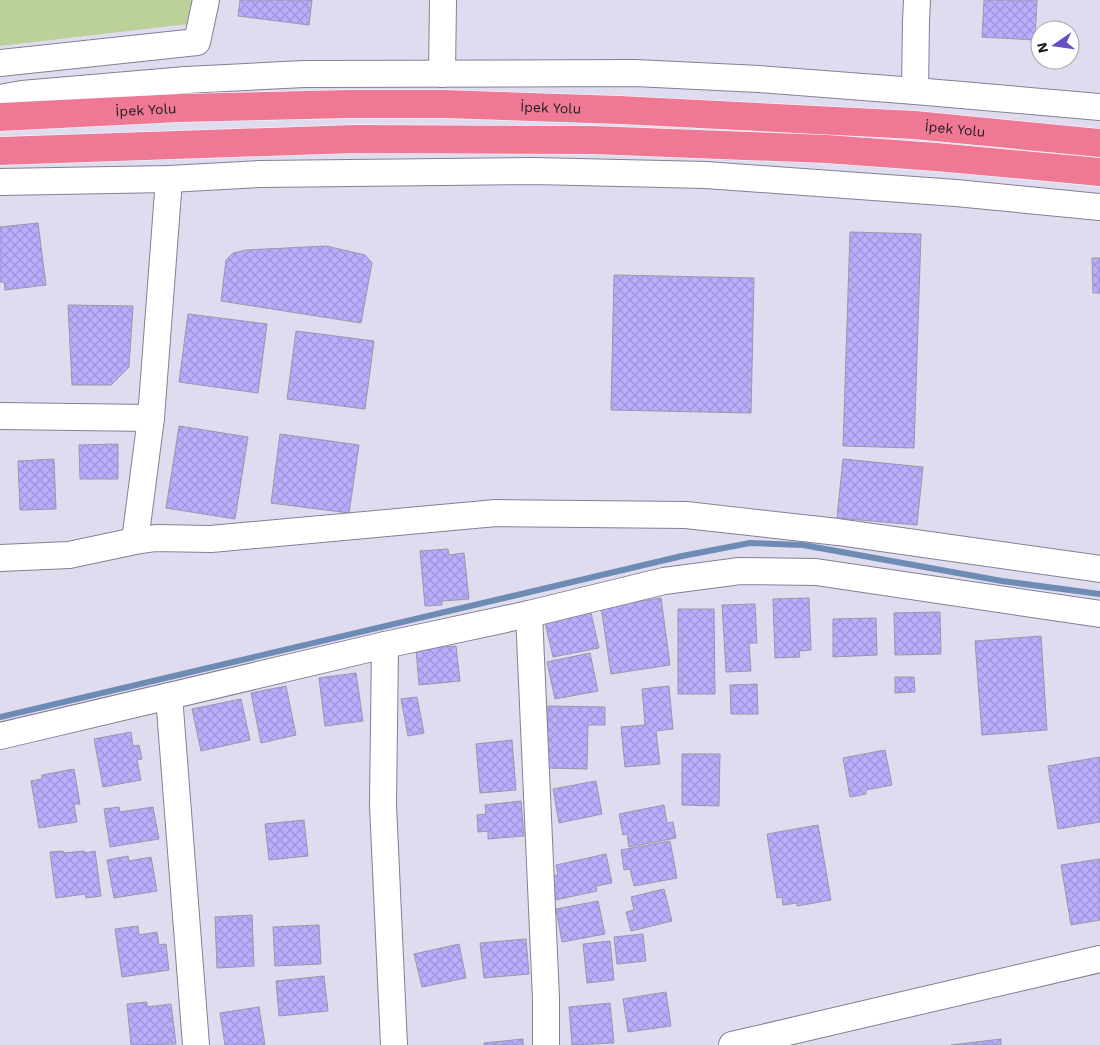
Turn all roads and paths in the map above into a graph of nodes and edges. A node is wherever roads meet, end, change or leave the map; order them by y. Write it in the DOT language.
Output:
graph roads {
  1 [pos="206,0"];
  2 [pos="443,0"];
  3 [pos="917,0"];
  4 [pos="0,62"];
  5 [pos="442,74"];
  6 [pos="915,91"];
  7 [pos="0,98"];
  8 [pos="1100,107"];
  9 [pos="0,116"];
  10 [pos="1100,143"];
  11 [pos="0,151"];
  12 [pos="1100,172"];
  13 [pos="169,178"];
  14 [pos="0,182"];
  15 [pos="1100,207"];
  16 [pos="0,416"];
  17 [pos="151,418"];
  18 [pos="135,541"];
  19 [pos="0,558"];
  20 [pos="1100,569"];
  21 [pos="529,614"];
  22 [pos="1100,614"];
  23 [pos="385,644"];
  24 [pos="169,696"];
  25 [pos="0,736"];
  26 [pos="1100,959"];
  27 [pos="742,1044"];
  28 [pos="196,1045"];
  29 [pos="394,1045"];
  30 [pos="546,1045"];
  1 -- 4 [label="street"];
  2 -- 5 [label="street"];
  3 -- 6 [label="street"];
  5 -- 6 [label="street"];
  5 -- 7 [label="street"];
  6 -- 8 [label="street"];
  9 -- 10 [label="highway, İpek Yolu"];
  11 -- 12 [label="highway"];
  13 -- 14 [label="street"];
  13 -- 15 [label="street"];
  13 -- 17 [label="street"];
  16 -- 17 [label="street"];
  17 -- 18 [label="street"];
  18 -- 19 [label="street"];
  18 -- 20 [label="street"];
  21 -- 22 [label="street"];
  21 -- 23 [label="street"];
  21 -- 30 [label="street"];
  23 -- 24 [label="street"];
  23 -- 29 [label="street"];
  24 -- 25 [label="street"];
  24 -- 28 [label="street"];
  26 -- 27 [label="street"];
}
